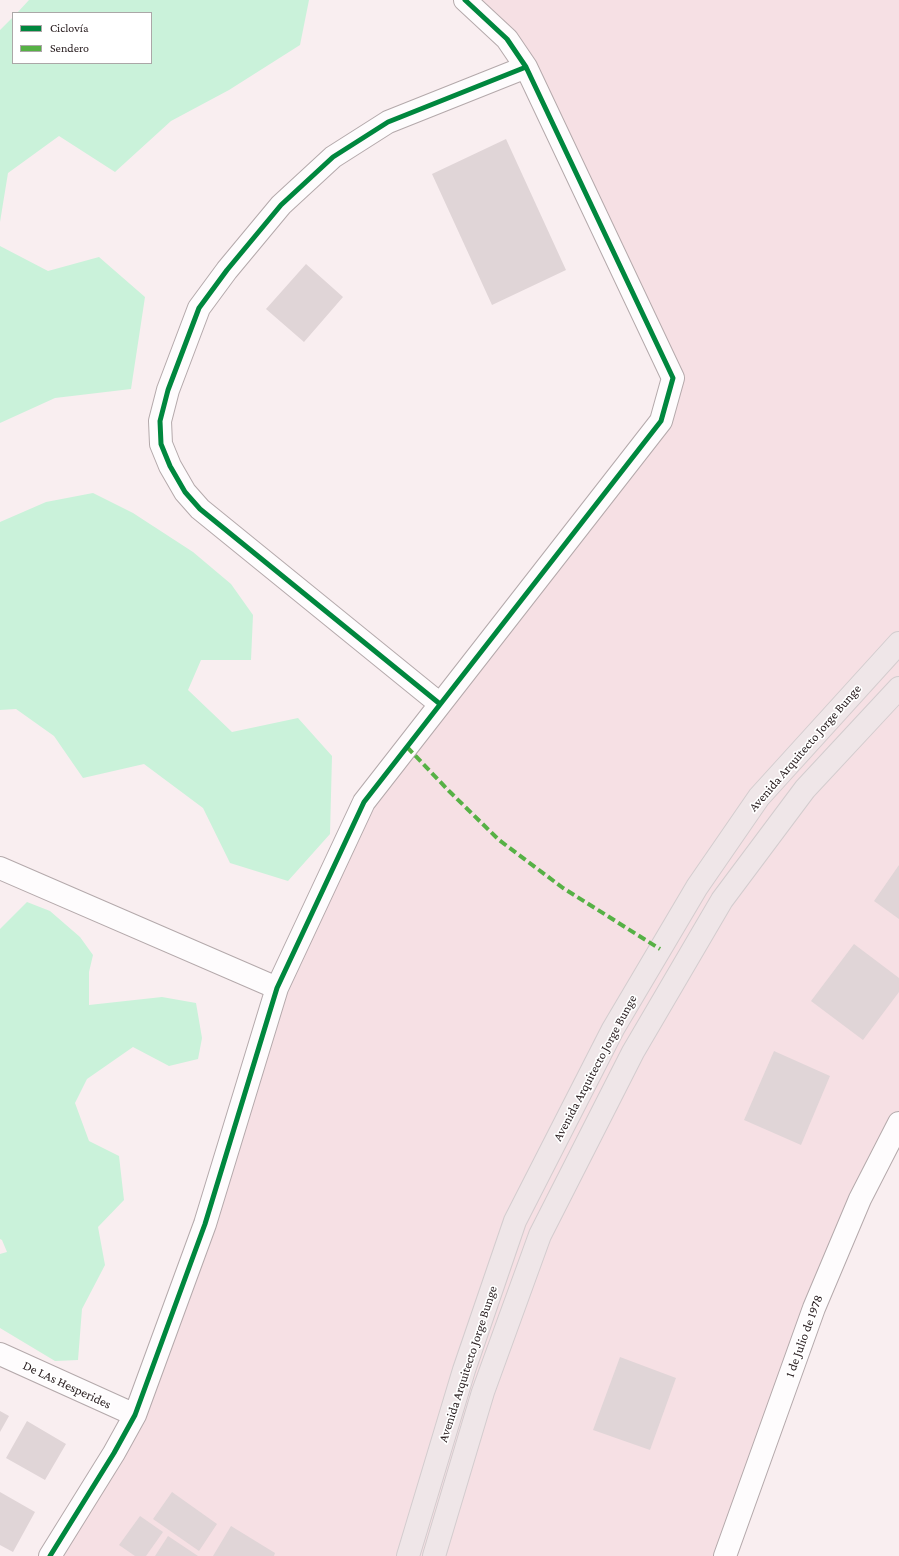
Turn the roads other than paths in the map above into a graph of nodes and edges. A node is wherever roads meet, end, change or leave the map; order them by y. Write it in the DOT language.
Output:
graph roads {
  1 [pos="465,0"];
  2 [pos="526,67"];
  3 [pos="899,643"];
  4 [pos="899,688"];
  5 [pos="440,704"];
  6 [pos="0,868"];
  7 [pos="277,988"];
  8 [pos="899,1123"];
  9 [pos="0,1354"];
  10 [pos="135,1415"];
  11 [pos="50,1556"];
  12 [pos="408,1556"];
  13 [pos="434,1556"];
  14 [pos="725,1556"];
  1 -- 2 [label="street"];
  2 -- 5 [label="street"];
  2 -- 5 [label="street"];
  3 -- 12 [label="main road, Avenida Arquitecto Jorge Bunge"];
  4 -- 13 [label="main road, Avenida Arquitecto Jorge Bunge"];
  5 -- 7 [label="street"];
  6 -- 7 [label="street"];
  7 -- 10 [label="street"];
  8 -- 14 [label="street, 1 de Julio de 1978"];
  9 -- 10 [label="street, De LAs Hesperides"];
  10 -- 11 [label="street"];
}
